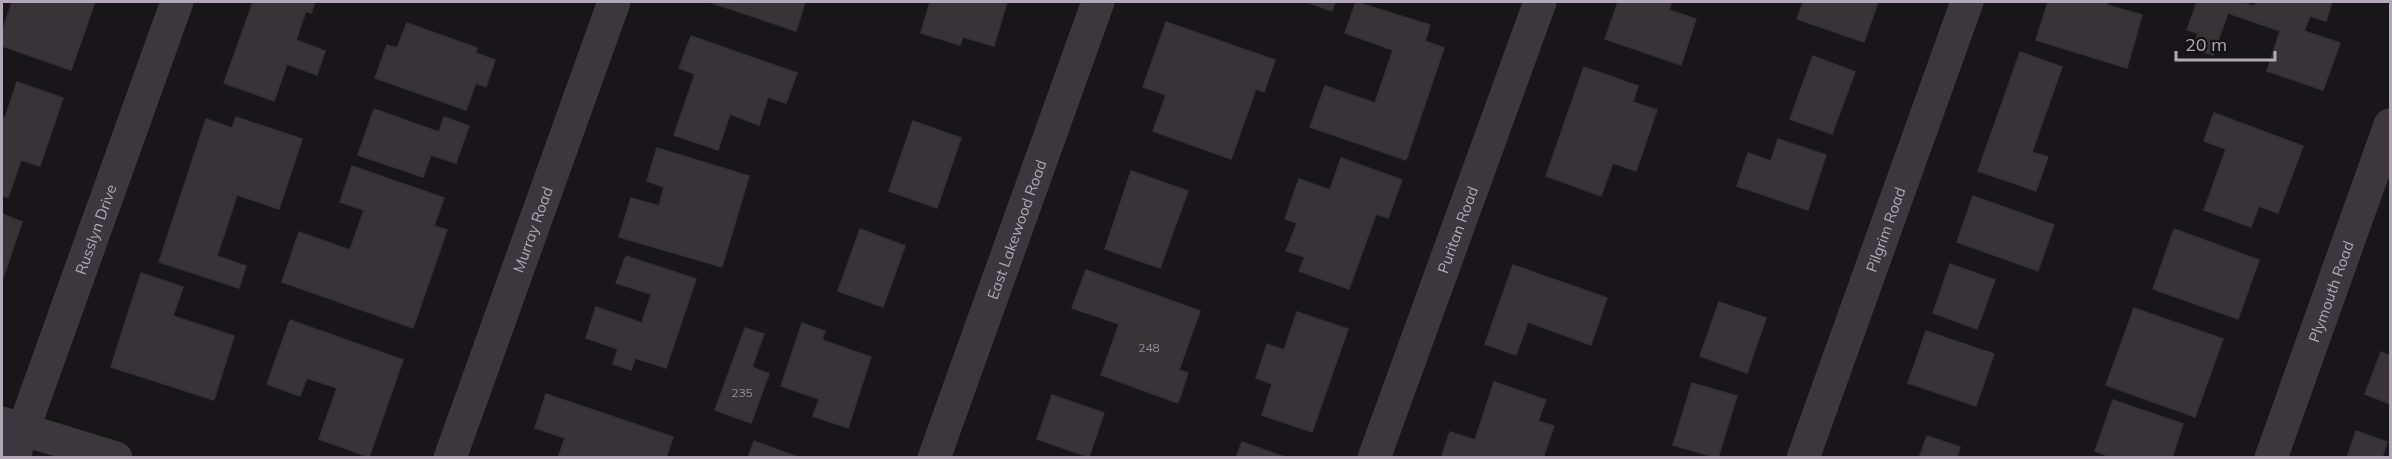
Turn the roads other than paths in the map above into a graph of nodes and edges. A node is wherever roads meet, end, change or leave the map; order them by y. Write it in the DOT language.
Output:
graph roads {
  1 [pos="177,2"];
  2 [pos="614,2"];
  3 [pos="1098,2"];
  4 [pos="1540,2"];
  5 [pos="1967,2"];
  6 [pos="2391,125"];
  7 [pos="13,437"];
  8 [pos="116,458"];
  9 [pos="450,458"];
  10 [pos="934,458"];
  11 [pos="1374,458"];
  12 [pos="1803,458"];
  13 [pos="2271,458"];
  1 -- 7 [label="street, Russlyn Drive"];
  2 -- 9 [label="street, Murray Road"];
  3 -- 10 [label="street, East Lakewood Road"];
  4 -- 11 [label="street, Puritan Road"];
  5 -- 12 [label="street, Pilgrim Road"];
  6 -- 13 [label="street, Plymouth Road"];
  7 -- 8 [label="street"];
}
